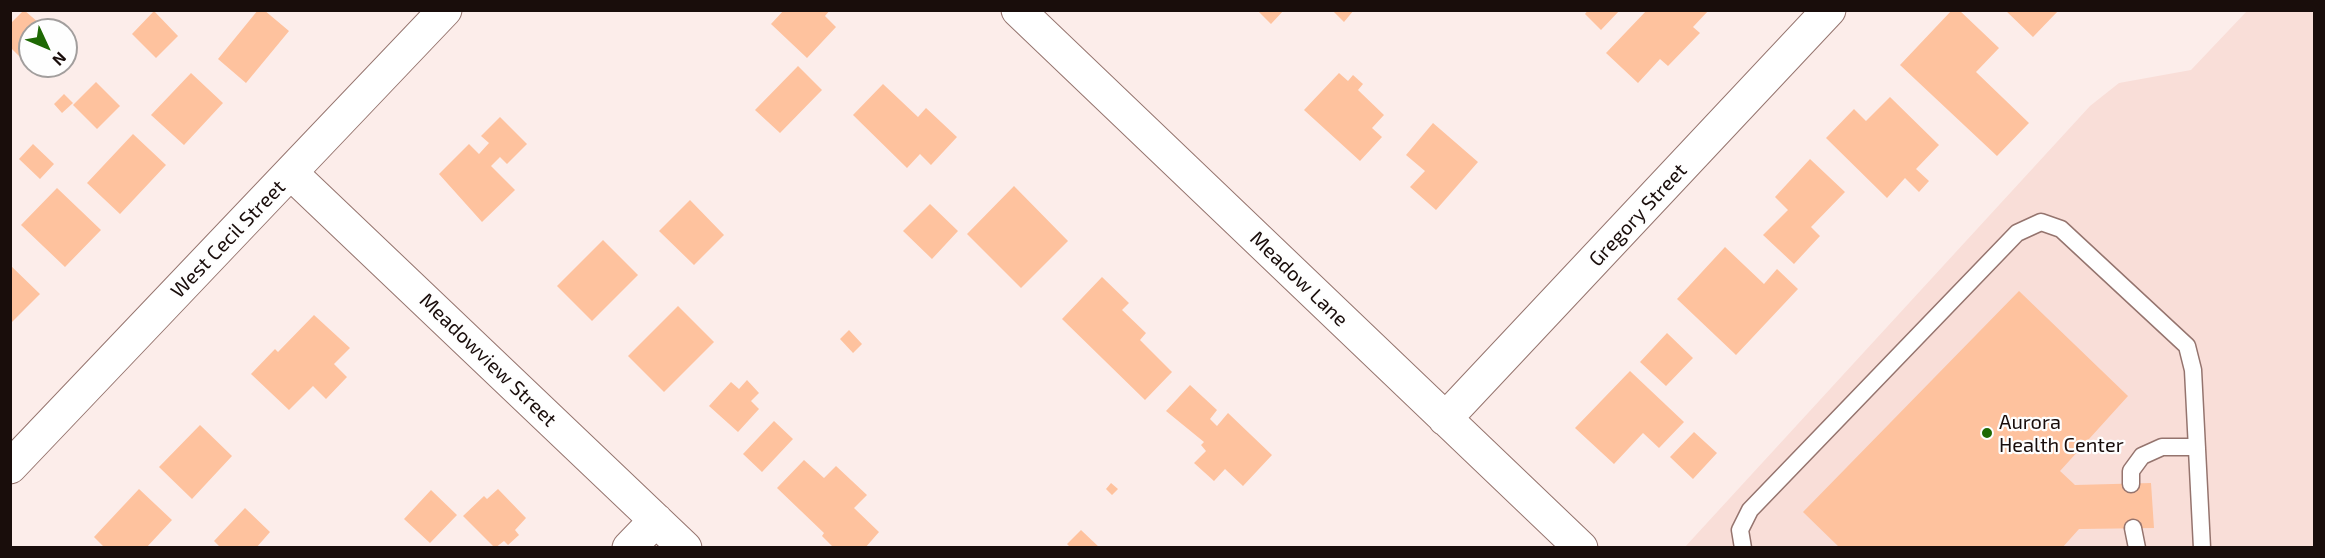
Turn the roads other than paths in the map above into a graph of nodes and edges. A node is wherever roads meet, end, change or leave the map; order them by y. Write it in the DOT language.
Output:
graph roads {
  1 [pos="445,10"];
  2 [pos="1018,10"];
  3 [pos="1829,10"];
  4 [pos="291,173"];
  5 [pos="1445,419"];
  6 [pos="2197,447"];
  7 [pos="10,467"];
  8 [pos="2131,484"];
  9 [pos="656,520"];
  10 [pos="2133,528"];
  11 [pos="629,548"];
  12 [pos="685,548"];
  13 [pos="1581,548"];
  14 [pos="1743,548"];
  15 [pos="2136,548"];
  16 [pos="2202,548"];
  1 -- 4 [label="street, West Cecil Street"];
  2 -- 5 [label="street, Meadow Lane"];
  3 -- 5 [label="street, Gregory Street"];
  4 -- 7 [label="street, West Cecil Street"];
  4 -- 9 [label="street, Meadowview Street"];
  5 -- 13 [label="street, Meadow Lane"];
  6 -- 8 [label="lane"];
  6 -- 14 [label="lane"];
  6 -- 16 [label="lane"];
  9 -- 11 [label="street"];
  9 -- 12 [label="street, Meadowview Street"];
  10 -- 15 [label="lane"];
}
